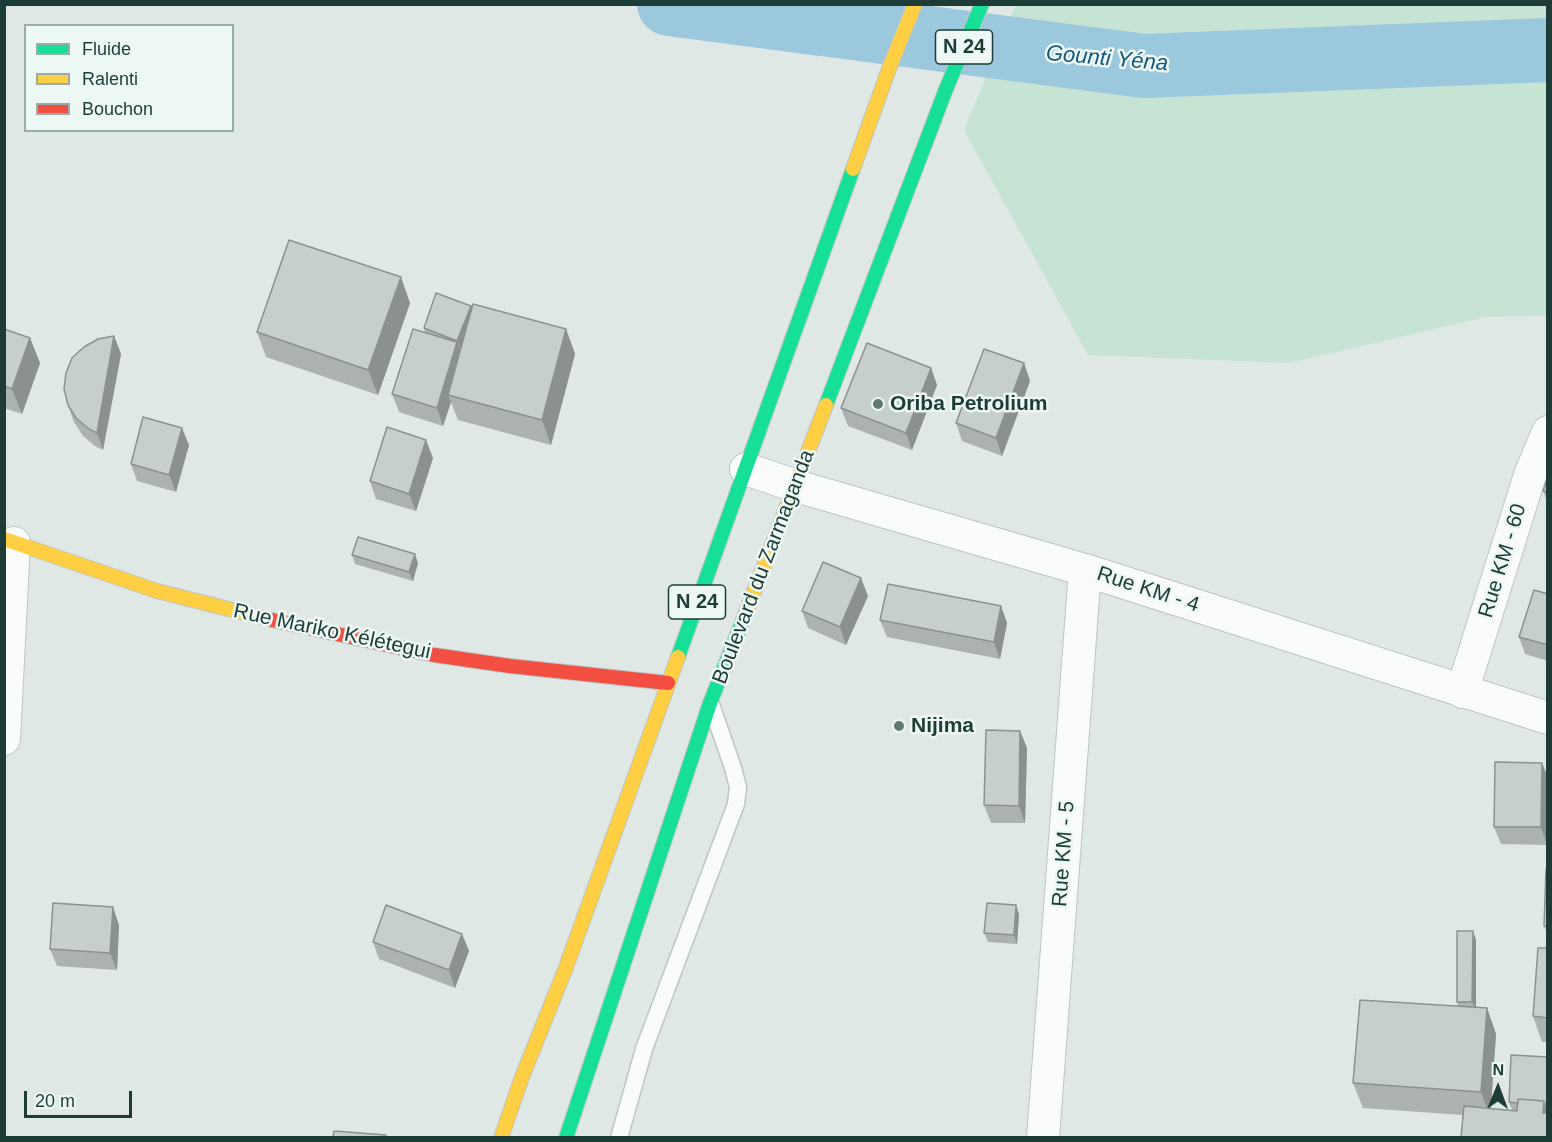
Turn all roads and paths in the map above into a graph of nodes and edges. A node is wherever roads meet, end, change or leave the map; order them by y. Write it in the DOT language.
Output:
graph roads {
  1 [pos="915,4"];
  2 [pos="982,4"];
  3 [pos="1548,432"];
  4 [pos="746,468"];
  5 [pos="796,486"];
  6 [pos="9,541"];
  7 [pos="1085,570"];
  8 [pos="668,683"];
  9 [pos="1462,692"];
  10 [pos="710,703"];
  11 [pos="1548,718"];
  12 [pos="4,739"];
  13 [pos="501,1137"];
  14 [pos="566,1137"];
  15 [pos="619,1137"];
  16 [pos="1043,1137"];
  1 -- 4 [label="main road, N 24"];
  2 -- 5 [label="main road, Boulevard du Zarmaganda / N 24"];
  3 -- 9 [label="street, Rue KM - 60"];
  4 -- 5 [label="street, Rue KM - 4"];
  4 -- 8 [label="main road, N 24"];
  5 -- 7 [label="street, Rue KM - 4"];
  5 -- 10 [label="main road, Boulevard du Zarmaganda / N 24"];
  6 -- 8 [label="main road, Rue Mariko Kélétegui"];
  6 -- 12 [label="street"];
  7 -- 9 [label="street, Rue KM - 4"];
  7 -- 16 [label="street, Rue KM - 5"];
  8 -- 13 [label="main road, N 24"];
  9 -- 11 [label="street, Rue KM - 4"];
  10 -- 14 [label="main road, Boulevard du Zarmaganda / N 24"];
  10 -- 15 [label="lane"];
}
